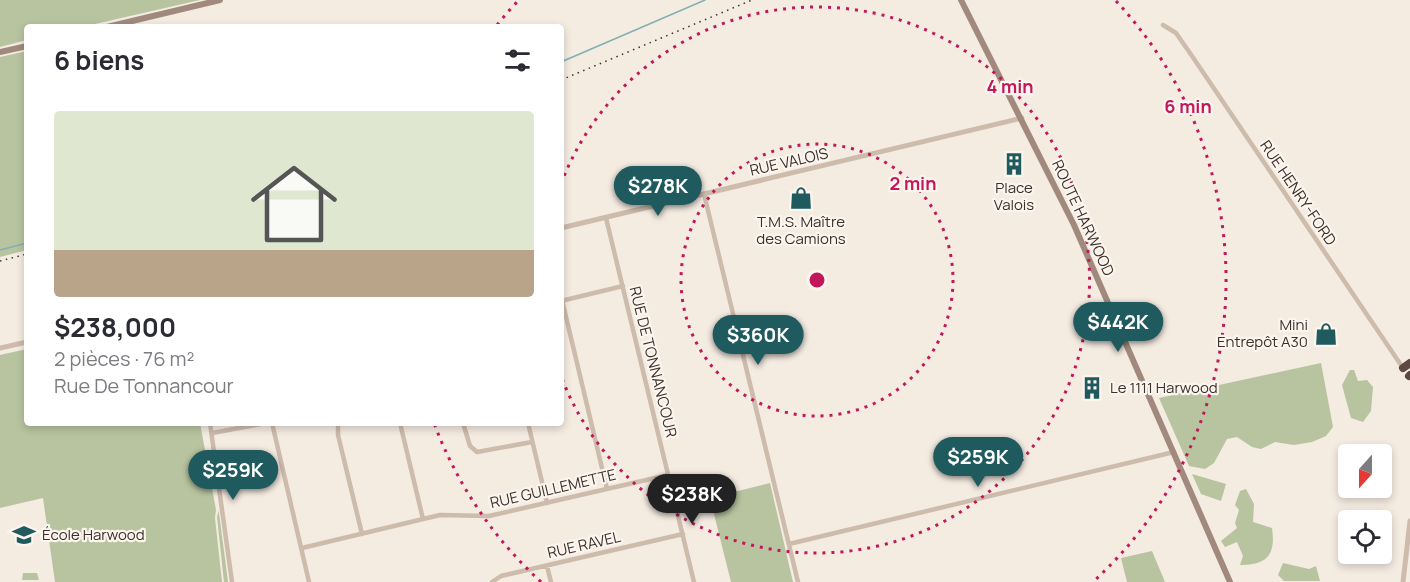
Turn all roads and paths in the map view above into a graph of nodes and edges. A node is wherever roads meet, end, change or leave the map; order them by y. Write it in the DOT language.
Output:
graph roads {
  1 [pos="220,0"];
  2 [pos="961,0"];
  3 [pos="119,24"];
  4 [pos="1163,25"];
  5 [pos="24,47"];
  6 [pos="0,52"];
  7 [pos="1022,118"];
  8 [pos="704,194"];
  9 [pos="606,218"];
  10 [pos="564,227"];
  11 [pos="623,286"];
  12 [pos="564,300"];
  13 [pos="564,313"];
  14 [pos="24,343"];
  15 [pos="0,348"];
  16 [pos="1407,366"];
  17 [pos="1410,376"];
  18 [pos="211,426"];
  19 [pos="250,426"];
  20 [pos="273,426"];
  21 [pos="338,426"];
  22 [pos="401,426"];
  23 [pos="465,426"];
  24 [pos="529,426"];
  25 [pos="212,433"];
  26 [pos="532,442"];
  27 [pos="1174,452"];
  28 [pos="668,474"];
  29 [pos="607,489"];
  30 [pos="547,503"];
  31 [pos="423,519"];
  32 [pos="1410,521"];
  33 [pos="362,534"];
  34 [pos="683,534"];
  35 [pos="789,544"];
  36 [pos="302,548"];
  37 [pos="547,566"];
  38 [pos="232,582"];
  39 [pos="309,582"];
  40 [pos="492,582"];
  41 [pos="551,582"];
  42 [pos="694,582"];
  43 [pos="798,582"];
  44 [pos="1230,582"];
  45 [pos="1403,582"];
  1 -- 3 [label="main road"];
  2 -- 7 [label="main road, ROUTE HARWOOD"];
  4 -- 16 [label="street, RUE HENRY-FORD"];
  5 -- 6 [label="main road"];
  7 -- 8 [label="street, RUE VALOIS"];
  7 -- 27 [label="main road, ROUTE HARWOOD"];
  8 -- 9 [label="street, RUE VALOIS"];
  8 -- 35 [label="street"];
  9 -- 10 [label="street, RUE VALOIS"];
  9 -- 11 [label="street, RUE DE TONNANCOUR"];
  11 -- 12 [label="street"];
  11 -- 28 [label="street, RUE DE TONNANCOUR"];
  13 -- 29 [label="street"];
  14 -- 15 [label="street"];
  16 -- 17 [label="street, RUE HENRY-FORD"];
  18 -- 25 [label="street"];
  19 -- 25 [label="street"];
  20 -- 36 [label="street"];
  21 -- 33 [label="street"];
  22 -- 31 [label="street"];
  23 -- 26 [label="street"];
  24 -- 26 [label="street"];
  25 -- 38 [label="street"];
  26 -- 30 [label="street"];
  27 -- 35 [label="street"];
  27 -- 44 [label="main road, ROUTE HARWOOD"];
  28 -- 29 [label="street, RUE GUILLEMETTE"];
  28 -- 34 [label="street, RUE DE TONNANCOUR"];
  29 -- 30 [label="street, RUE GUILLEMETTE"];
  30 -- 31 [label="street, RUE GUILLEMETTE"];
  31 -- 33 [label="street, RUE GUILLEMETTE"];
  32 -- 45 [label="street"];
  33 -- 36 [label="street, RUE GUILLEMETTE"];
  34 -- 37 [label="street, RUE RAVEL"];
  34 -- 42 [label="street, RUE DE TONNANCOUR"];
  35 -- 43 [label="street"];
  36 -- 39 [label="street"];
  37 -- 40 [label="street, RUE RAVEL"];
  37 -- 41 [label="street"];
}
